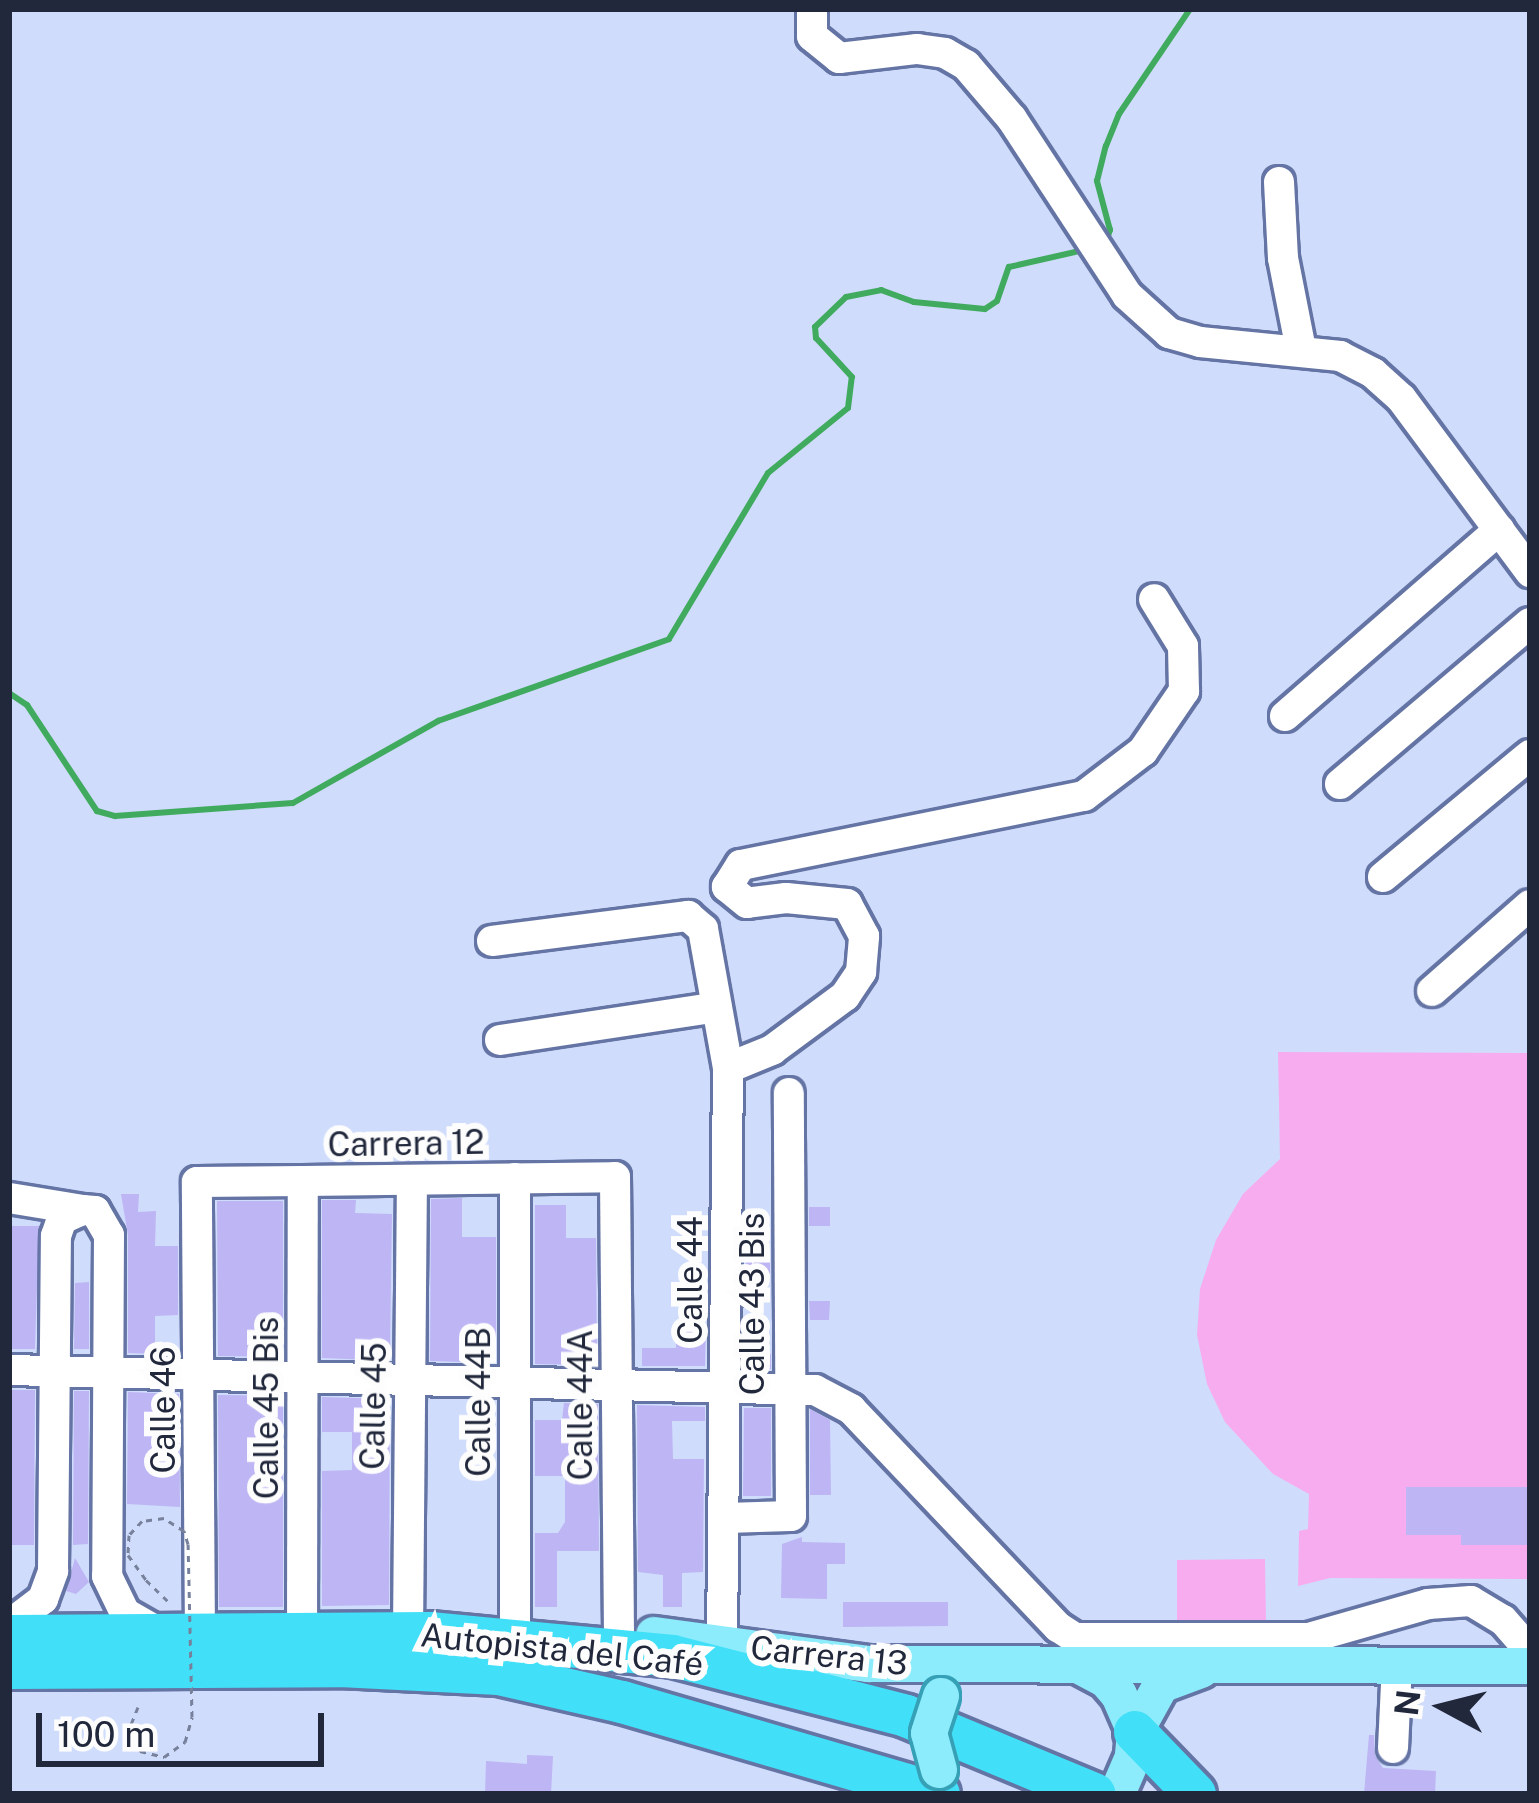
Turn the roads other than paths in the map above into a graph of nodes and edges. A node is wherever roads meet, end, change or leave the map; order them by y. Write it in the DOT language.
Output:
graph roads {
  1 [pos="812,9"];
  2 [pos="1280,182"];
  3 [pos="1301,350"];
  4 [pos="1498,530"];
  5 [pos="1530,572"];
  6 [pos="1154,599"];
  7 [pos="1530,623"];
  8 [pos="1285,716"];
  9 [pos="1530,755"];
  10 [pos="1340,784"];
  11 [pos="1383,877"];
  12 [pos="1530,905"];
  13 [pos="492,941"];
  14 [pos="1432,991"];
  15 [pos="717,1007"];
  16 [pos="500,1040"];
  17 [pos="728,1068"];
  18 [pos="789,1093"];
  19 [pos="615,1177"];
  20 [pos="515,1178"];
  21 [pos="412,1180"];
  22 [pos="303,1181"];
  23 [pos="197,1182"];
  24 [pos="9,1198"];
  25 [pos="82,1210"];
  26 [pos="9,1370"];
  27 [pos="55,1371"];
  28 [pos="108,1372"];
  29 [pos="200,1374"];
  30 [pos="303,1377"];
  31 [pos="410,1379"];
  32 [pos="515,1382"];
  33 [pos="617,1384"];
  34 [pos="727,1386"];
  35 [pos="789,1388"];
  36 [pos="725,1518"];
  37 [pos="1488,1609"];
  38 [pos="9,1625"];
  39 [pos="515,1626"];
  40 [pos="195,1628"];
  41 [pos="619,1632"];
  42 [pos="419,1633"];
  43 [pos="302,1635"];
  44 [pos="9,1636"];
  45 [pos="722,1645"];
  46 [pos="1530,1652"];
  47 [pos="1230,1664"];
  48 [pos="1397,1664"];
  49 [pos="991,1665"];
  50 [pos="1076,1665"];
  51 [pos="1473,1665"];
  52 [pos="1530,1666"];
  53 [pos="9,1668"];
  54 [pos="1135,1732"];
  55 [pos="1393,1748"];
  56 [pos="946,1786"];
  57 [pos="1112,1789"];
  58 [pos="1195,1794"];
  1 -- 3 [label="street"];
  2 -- 3 [label="street"];
  3 -- 4 [label="street"];
  4 -- 5 [label="street"];
  4 -- 8 [label="street"];
  6 -- 17 [label="street"];
  7 -- 10 [label="street"];
  9 -- 11 [label="street"];
  12 -- 14 [label="street"];
  13 -- 15 [label="street, Calle 44"];
  15 -- 16 [label="street"];
  15 -- 17 [label="street, Calle 44"];
  17 -- 34 [label="street, Calle 44"];
  18 -- 35 [label="street, Calle 43 Bis"];
  19 -- 20 [label="street, Carrera 12"];
  19 -- 33 [label="street, Calle 44A"];
  20 -- 21 [label="street, Carrera 12"];
  20 -- 32 [label="street, Calle 44B"];
  21 -- 22 [label="street, Carrera 12"];
  21 -- 31 [label="street, Calle 45"];
  22 -- 23 [label="street, Carrera 12"];
  22 -- 30 [label="street, Calle 45 Bis"];
  23 -- 29 [label="street, Calle 46"];
  24 -- 25 [label="street"];
  25 -- 27 [label="street"];
  25 -- 28 [label="street"];
  26 -- 27 [label="street"];
  27 -- 28 [label="street"];
  27 -- 38 [label="street"];
  28 -- 29 [label="street"];
  28 -- 40 [label="street"];
  29 -- 30 [label="street"];
  29 -- 40 [label="street, Calle 46"];
  30 -- 31 [label="street"];
  30 -- 43 [label="street, Calle 45 Bis"];
  31 -- 32 [label="street"];
  31 -- 42 [label="street, Calle 45"];
  32 -- 33 [label="street"];
  32 -- 39 [label="street, Calle 44B"];
  33 -- 34 [label="street"];
  33 -- 41 [label="street, Calle 44A"];
  34 -- 35 [label="street"];
  34 -- 36 [label="street, Calle 44"];
  35 -- 36 [label="street, Calle 43 Bis"];
  35 -- 37 [label="street"];
  36 -- 45 [label="street, Calle 44"];
  37 -- 46 [label="street"];
  37 -- 51 [label="street"];
  39 -- 41 [label="main road, Carrera 13"];
  39 -- 42 [label="main road, Carrera 13"];
  40 -- 43 [label="highway, Autopista del Café"];
  40 -- 44 [label="highway, Autopista del Café"];
  41 -- 45 [label="main road, Carrera 13"];
  42 -- 43 [label="highway, Autopista del Café"];
  42 -- 57 [label="highway, Autopista del Café"];
  45 -- 49 [label="main road, Carrera 13"];
  47 -- 48 [label="main road, Carrera 13"];
  47 -- 50 [label="main road, Carrera 13"];
  47 -- 54 [label="main road, Carrera 13"];
  48 -- 51 [label="main road, Carrera 13"];
  48 -- 55 [label="street"];
  49 -- 50 [label="main road, Carrera 13"];
  49 -- 56 [label="main road, bridge"];
  50 -- 54 [label="main road"];
  51 -- 52 [label="main road, Carrera 13"];
  53 -- 56 [label="highway, Autopista del Café"];
  54 -- 57 [label="main road"];
  54 -- 58 [label="highway"];
}
